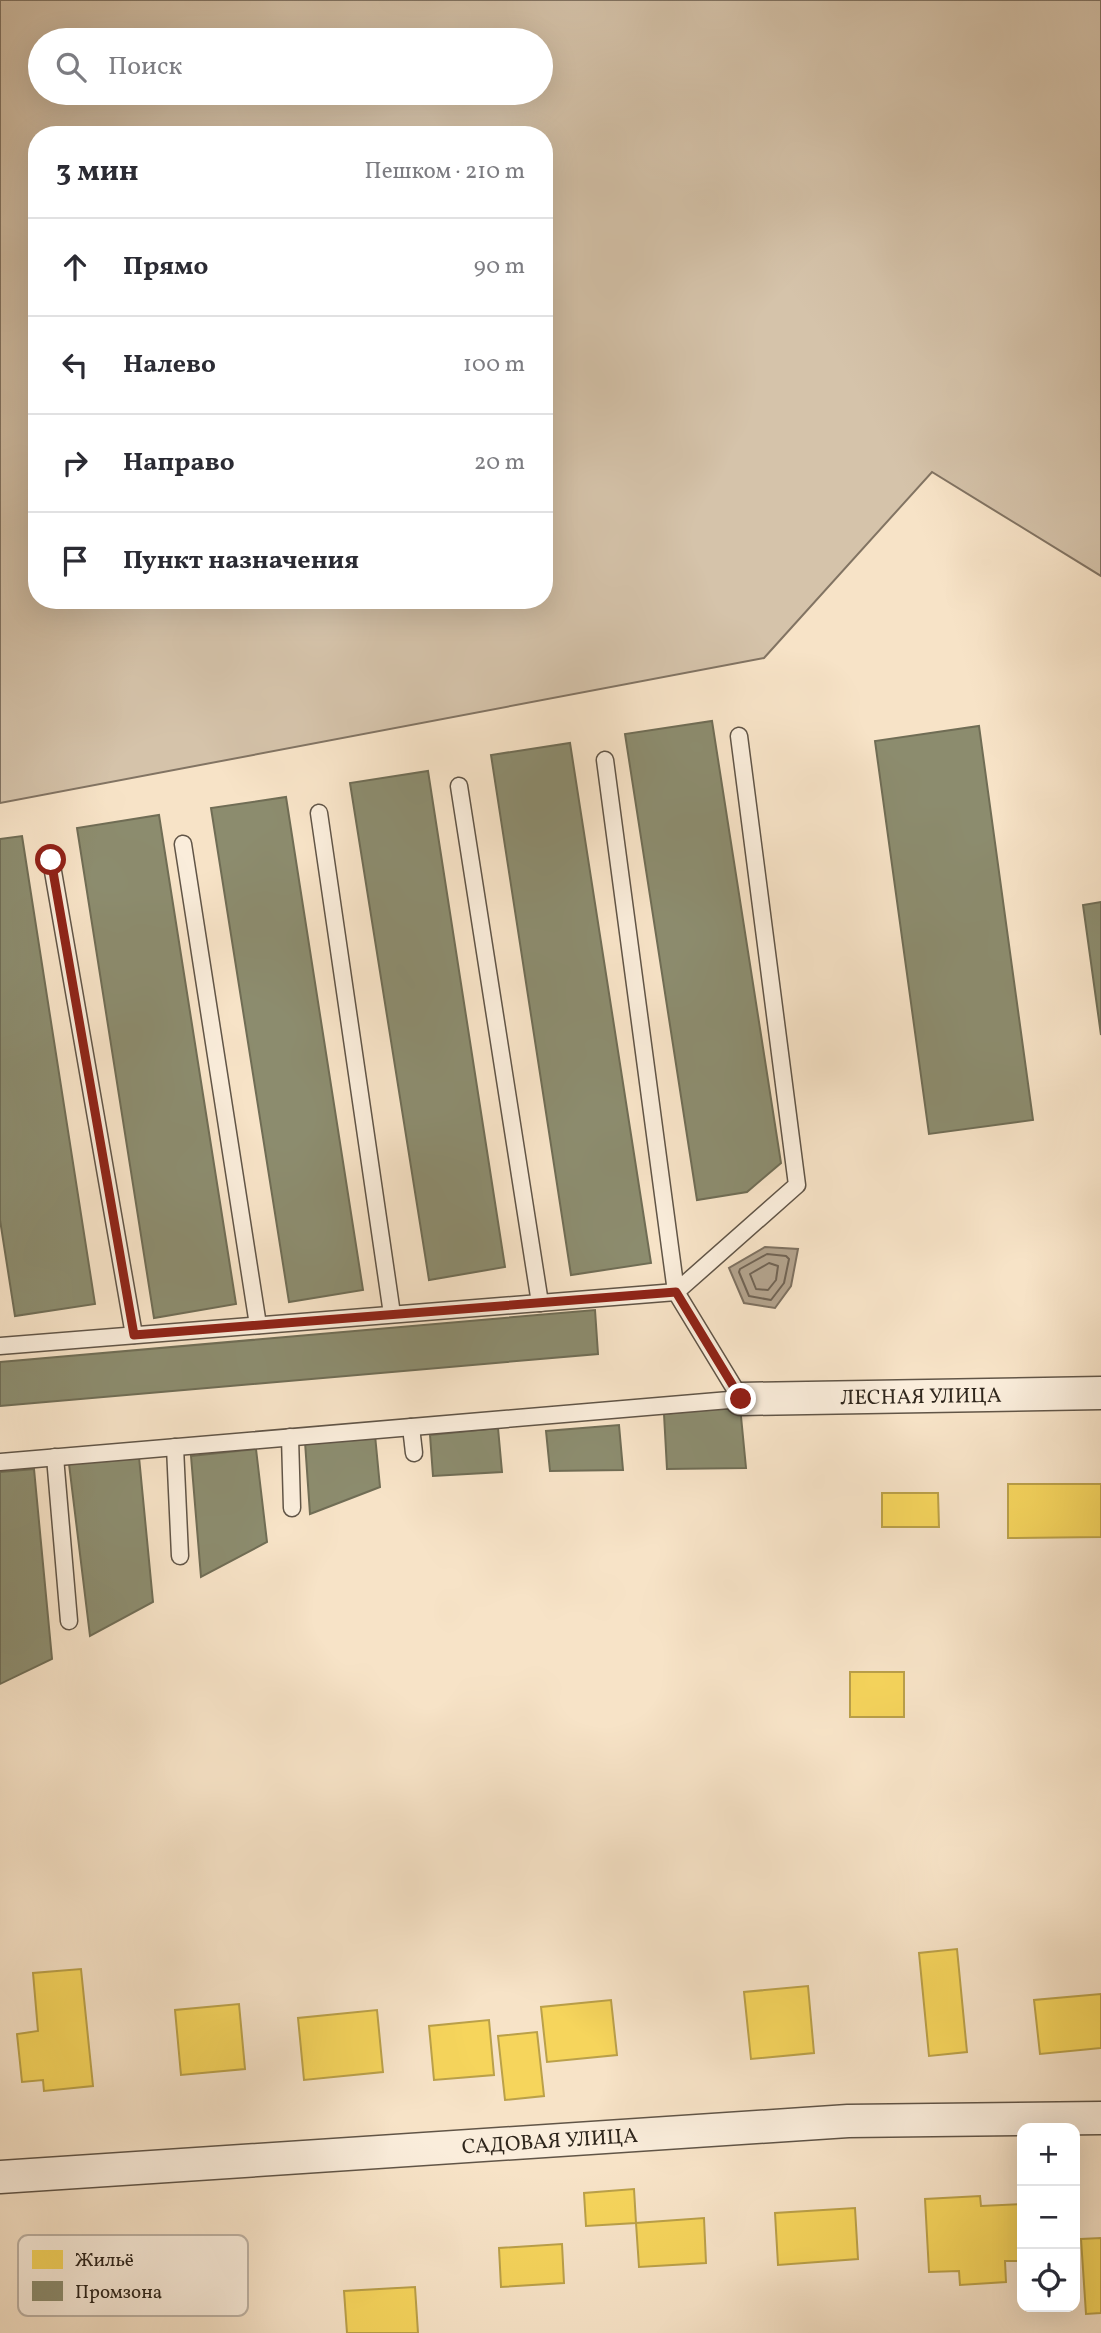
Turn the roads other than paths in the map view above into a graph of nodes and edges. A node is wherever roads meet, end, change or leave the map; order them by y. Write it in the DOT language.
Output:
graph roads {
  1 [pos="739,736"];
  2 [pos="604,760"];
  3 [pos="459,786"];
  4 [pos="319,813"];
  5 [pos="183,844"];
  6 [pos="51,860"];
  7 [pos="676,1292"];
  8 [pos="540,1303"];
  9 [pos="392,1314"];
  10 [pos="258,1325"];
  11 [pos="134,1335"];
  12 [pos="0,1346"];
  13 [pos="1101,1392"];
  14 [pos="741,1399"];
  15 [pos="411,1427"];
  16 [pos="290,1437"];
  17 [pos="175,1447"];
  18 [pos="414,1453"];
  19 [pos="55,1457"];
  20 [pos="0,1462"];
  21 [pos="292,1508"];
  22 [pos="180,1556"];
  23 [pos="69,1621"];
  24 [pos="1101,2118"];
  25 [pos="0,2177"];
  1 -- 7 [label="lane"];
  2 -- 7 [label="lane"];
  3 -- 8 [label="lane"];
  4 -- 9 [label="lane"];
  5 -- 10 [label="lane"];
  6 -- 11 [label="lane"];
  7 -- 8 [label="lane"];
  7 -- 14 [label="lane"];
  8 -- 9 [label="lane"];
  9 -- 10 [label="lane"];
  10 -- 11 [label="lane"];
  11 -- 12 [label="lane"];
  13 -- 14 [label="street, ЛЕСНАЯ УЛИЦА"];
  14 -- 15 [label="lane"];
  15 -- 16 [label="lane"];
  15 -- 18 [label="lane"];
  16 -- 17 [label="lane"];
  16 -- 21 [label="lane"];
  17 -- 19 [label="lane"];
  17 -- 22 [label="lane"];
  19 -- 20 [label="lane"];
  19 -- 23 [label="lane"];
  24 -- 25 [label="street, САДОВАЯ УЛИЦА"];
}
